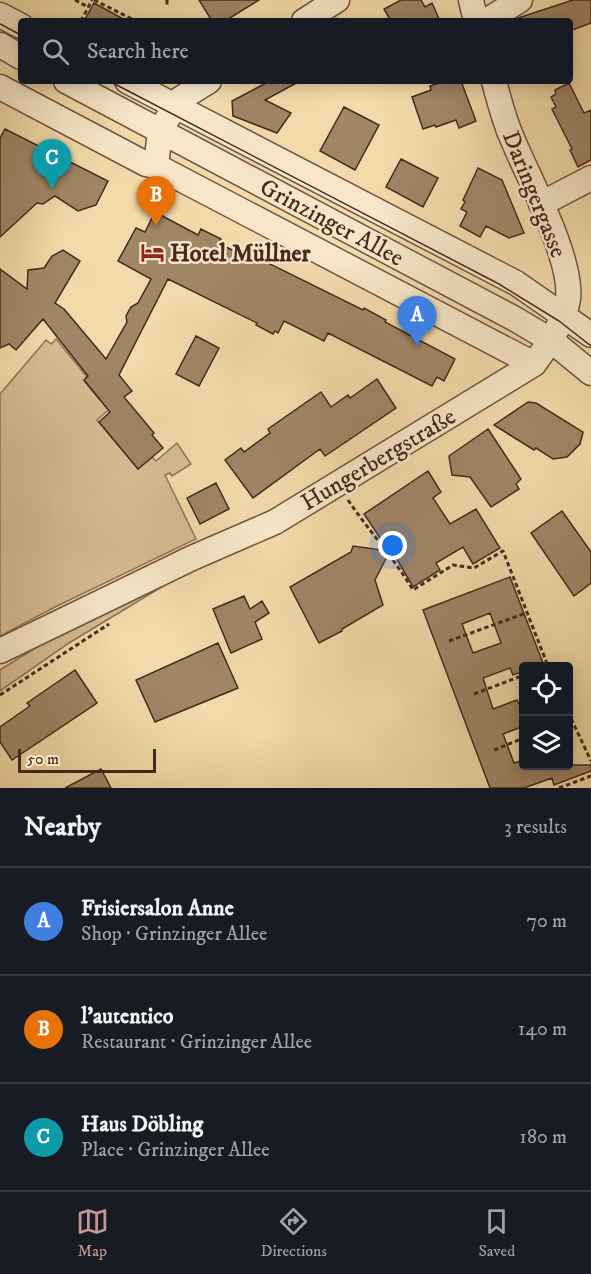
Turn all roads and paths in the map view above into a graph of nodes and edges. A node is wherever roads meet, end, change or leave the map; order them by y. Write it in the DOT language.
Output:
graph roads {
  1 [pos="75,0"];
  2 [pos="93,0"];
  3 [pos="167,0"];
  4 [pos="338,0"];
  5 [pos="471,0"];
  6 [pos="520,0"];
  7 [pos="88,7"];
  8 [pos="167,7"];
  9 [pos="0,15"];
  10 [pos="82,18"];
  11 [pos="130,18"];
  12 [pos="309,18"];
  13 [pos="475,18"];
  14 [pos="491,18"];
  15 [pos="18,24"];
  16 [pos="0,45"];
  17 [pos="18,55"];
  18 [pos="72,84"];
  19 [pos="133,84"];
  20 [pos="204,84"];
  21 [pos="495,84"];
  22 [pos="0,87"];
  23 [pos="176,106"];
  24 [pos="160,131"];
  25 [pos="156,166"];
  26 [pos="591,178"];
  27 [pos="541,204"];
  28 [pos="565,307"];
  29 [pos="591,318"];
  30 [pos="591,335"];
  31 [pos="552,341"];
  32 [pos="534,363"];
  33 [pos="591,373"];
  34 [pos="337,484"];
  35 [pos="526,613"];
  36 [pos="109,623"];
  37 [pos="449,641"];
  38 [pos="0,651"];
  39 [pos="545,662"];
  40 [pos="519,677"];
  41 [pos="474,694"];
  42 [pos="0,695"];
  43 [pos="573,726"];
  44 [pos="519,740"];
  45 [pos="494,750"];
  46 [pos="591,761"];
  47 [pos="591,776"];
  48 [pos="560,788"];
  1 -- 7 [label="path"];
  2 -- 7 [label="path"];
  2 -- 11 [label="path"];
  3 -- 8 [label="path"];
  4 -- 12 [label="street"];
  5 -- 13 [label="street"];
  6 -- 14 [label="street"];
  7 -- 10 [label="path"];
  9 -- 15 [label="street"];
  16 -- 17 [label="street"];
  18 -- 24 [label="street, Grinzinger Allee"];
  19 -- 23 [label="street"];
  20 -- 23 [label="street"];
  21 -- 27 [label="street, Daringergasse"];
  22 -- 25 [label="street, Grinzinger Allee"];
  23 -- 24 [label="street"];
  23 -- 28 [label="street"];
  24 -- 25 [label="street"];
  24 -- 31 [label="street, Grinzinger Allee"];
  25 -- 32 [label="street, Grinzinger Allee"];
  26 -- 27 [label="street"];
  27 -- 28 [label="street, Daringergasse"];
  28 -- 29 [label="street"];
  28 -- 30 [label="street"];
  28 -- 31 [label="street, Daringergasse"];
  31 -- 32 [label="street, Hungerbergstraße"];
  31 -- 33 [label="street, Grinzinger Allee"];
  32 -- 34 [label="street, Hungerbergstraße"];
  34 -- 35 [label="path"];
  34 -- 38 [label="street, Hungerbergstraße"];
  35 -- 37 [label="path"];
  35 -- 39 [label="path"];
  36 -- 42 [label="path"];
  40 -- 41 [label="path"];
  43 -- 46 [label="path"];
  44 -- 45 [label="path"];
  47 -- 48 [label="path"];
}
